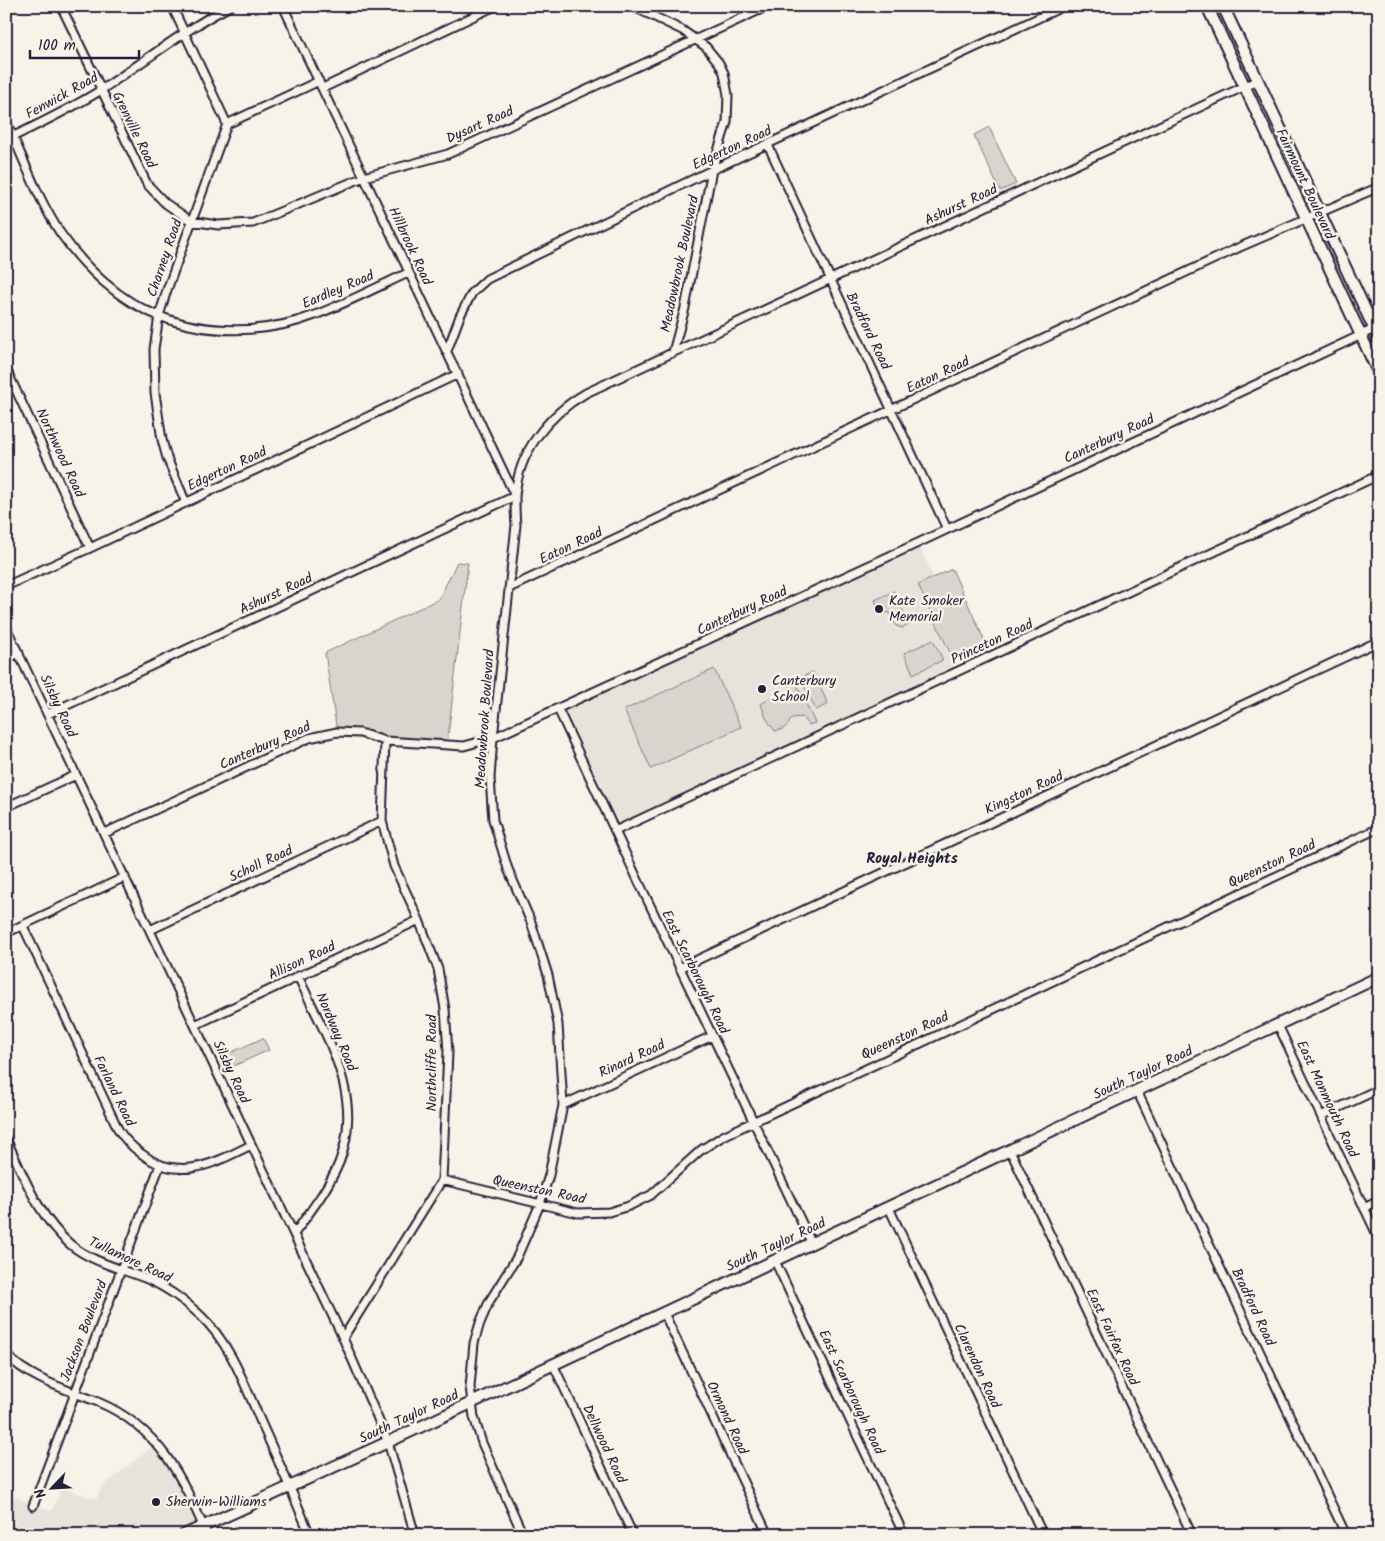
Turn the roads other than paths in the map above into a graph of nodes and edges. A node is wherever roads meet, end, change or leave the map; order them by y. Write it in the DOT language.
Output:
graph roads {
  1 [pos="61,6"];
  2 [pos="172,6"];
  3 [pos="230,6"];
  4 [pos="283,6"];
  5 [pos="495,6"];
  6 [pos="632,6"];
  7 [pos="768,6"];
  8 [pos="1064,6"];
  9 [pos="1207,6"];
  10 [pos="1223,6"];
  11 [pos="184,34"];
  12 [pos="697,39"];
  13 [pos="1258,80"];
  14 [pos="319,81"];
  15 [pos="1244,86"];
  16 [pos="323,88"];
  17 [pos="101,90"];
  18 [pos="6,121"];
  19 [pos="227,124"];
  20 [pos="10,138"];
  21 [pos="768,145"];
  22 [pos="712,170"];
  23 [pos="364,177"];
  24 [pos="1379,187"];
  25 [pos="1319,212"];
  26 [pos="1306,218"];
  27 [pos="191,221"];
  28 [pos="408,273"];
  29 [pos="830,280"];
  30 [pos="159,316"];
  31 [pos="1377,334"];
  32 [pos="1361,336"];
  33 [pos="447,350"];
  34 [pos="673,352"];
  35 [pos="1377,367"];
  36 [pos="6,369"];
  37 [pos="458,374"];
  38 [pos="892,411"];
  39 [pos="1379,475"];
  40 [pos="515,496"];
  41 [pos="186,502"];
  42 [pos="947,529"];
  43 [pos="90,548"];
  44 [pos="6,586"];
  45 [pos="509,588"];
  46 [pos="6,627"];
  47 [pos="1379,640"];
  48 [pos="19,653"];
  49 [pos="6,659"];
  50 [pos="558,709"];
  51 [pos="48,714"];
  52 [pos="493,738"];
  53 [pos="385,741"];
  54 [pos="76,775"];
  55 [pos="6,808"];
  56 [pos="382,821"];
  57 [pos="1379,828"];
  58 [pos="615,831"];
  59 [pos="105,833"];
  60 [pos="125,877"];
  61 [pos="419,920"];
  62 [pos="23,926"];
  63 [pos="150,930"];
  64 [pos="6,933"];
  65 [pos="680,968"];
  66 [pos="298,976"];
  67 [pos="1379,977"];
  68 [pos="195,1025"];
  69 [pos="1278,1025"];
  70 [pos="712,1036"];
  71 [pos="1379,1089"];
  72 [pos="1137,1091"];
  73 [pos="563,1105"];
  74 [pos="1321,1116"];
  75 [pos="753,1122"];
  76 [pos="6,1139"];
  77 [pos="251,1145"];
  78 [pos="1010,1150"];
  79 [pos="160,1164"];
  80 [pos="442,1180"];
  81 [pos="1379,1201"];
  82 [pos="540,1204"];
  83 [pos="889,1208"];
  84 [pos="1364,1208"];
  85 [pos="294,1234"];
  86 [pos="1379,1239"];
  87 [pos="812,1244"];
  88 [pos="775,1261"];
  89 [pos="121,1270"];
  90 [pos="664,1313"];
  91 [pos="343,1338"];
  92 [pos="6,1355"];
  93 [pos="553,1364"];
  94 [pos="74,1394"];
  95 [pos="471,1403"];
  96 [pos="388,1442"];
  97 [pos="291,1487"];
  98 [pos="33,1506"];
  99 [pos="205,1531"];
  100 [pos="184,1535"];
  101 [pos="310,1535"];
  102 [pos="415,1535"];
  103 [pos="523,1535"];
  104 [pos="633,1535"];
  105 [pos="768,1535"];
  106 [pos="904,1535"];
  107 [pos="1043,1535"];
  108 [pos="1192,1535"];
  109 [pos="1346,1535"];
  1 -- 17 [label="street, Grenville Road"];
  2 -- 11 [label="street"];
  3 -- 11 [label="street, Fenwick Road"];
  4 -- 14 [label="street, Hillbrook Road"];
  5 -- 16 [label="street"];
  6 -- 12 [label="street, Meadowbrook Boulevard"];
  7 -- 12 [label="street, Dysart Road"];
  8 -- 21 [label="street, Edgerton Road"];
  9 -- 15 [label="main road, Fairmount Boulevard"];
  10 -- 13 [label="main road, Fairmount Boulevard"];
  11 -- 17 [label="street, Fenwick Road"];
  11 -- 19 [label="street"];
  12 -- 22 [label="street, Meadowbrook Boulevard"];
  12 -- 23 [label="street, Dysart Road"];
  13 -- 15 [label="street, Ashurst Road"];
  13 -- 25 [label="main road, Fairmount Boulevard"];
  14 -- 16 [label="street, Hillbrook Road"];
  14 -- 19 [label="street"];
  15 -- 26 [label="main road, Fairmount Boulevard"];
  15 -- 29 [label="street, Ashurst Road"];
  16 -- 23 [label="street, Hillbrook Road"];
  17 -- 20 [label="street, Fenwick Road"];
  17 -- 27 [label="street, Grenville Road"];
  18 -- 20 [label="street, Eardley Road"];
  19 -- 27 [label="street, Charney Road"];
  20 -- 30 [label="street, Eardley Road"];
  21 -- 22 [label="street, Edgerton Road"];
  21 -- 29 [label="street, Bradford Road"];
  22 -- 33 [label="street, Edgerton Road"];
  22 -- 34 [label="street, Meadowbrook Boulevard"];
  23 -- 27 [label="street, Dysart Road"];
  23 -- 28 [label="street, Hillbrook Road"];
  24 -- 25 [label="street, Eaton Road"];
  25 -- 26 [label="street, Eaton Road"];
  25 -- 31 [label="main road, Fairmount Boulevard"];
  26 -- 32 [label="main road, Fairmount Boulevard"];
  26 -- 38 [label="street, Eaton Road"];
  27 -- 30 [label="street, Charney Road"];
  28 -- 30 [label="street, Eardley Road"];
  28 -- 33 [label="street, Hillbrook Road"];
  29 -- 34 [label="street, Ashurst Road"];
  29 -- 38 [label="street, Bradford Road"];
  30 -- 41 [label="street, Charney Road"];
  31 -- 32 [label="street, Canterbury Road"];
  32 -- 35 [label="main road, Fairmount Boulevard"];
  32 -- 42 [label="street, Canterbury Road"];
  33 -- 37 [label="street, Hillbrook Road"];
  34 -- 40 [label="street, Meadowbrook Boulevard"];
  36 -- 43 [label="street, Northwood Road"];
  37 -- 40 [label="street, Hillbrook Road"];
  37 -- 41 [label="street, Edgerton Road"];
  38 -- 42 [label="street, Bradford Road"];
  38 -- 45 [label="street, Eaton Road"];
  39 -- 58 [label="street, Princeton Road"];
  40 -- 45 [label="street, Meadowbrook Boulevard"];
  40 -- 51 [label="street, Ashurst Road"];
  41 -- 43 [label="street, Edgerton Road"];
  42 -- 50 [label="street, Canterbury Road"];
  43 -- 44 [label="street, Edgerton Road"];
  45 -- 52 [label="street, Meadowbrook Boulevard"];
  46 -- 48 [label="street, Silsby Road"];
  47 -- 65 [label="street, Kingston Road"];
  48 -- 49 [label="street"];
  48 -- 51 [label="street, Silsby Road"];
  50 -- 52 [label="street, Canterbury Road"];
  50 -- 58 [label="street, East Scarborough Road"];
  51 -- 54 [label="street, Silsby Road"];
  52 -- 53 [label="street, Canterbury Road"];
  52 -- 73 [label="street, Meadowbrook Boulevard"];
  53 -- 56 [label="street, Northcliffe Road"];
  53 -- 59 [label="street, Canterbury Road"];
  54 -- 55 [label="street"];
  54 -- 59 [label="street, Silsby Road"];
  56 -- 61 [label="street, Northcliffe Road"];
  56 -- 63 [label="street, Scholl Road"];
  57 -- 75 [label="street, Queenston Road"];
  58 -- 65 [label="street, East Scarborough Road"];
  59 -- 60 [label="street, Silsby Road"];
  60 -- 62 [label="street"];
  60 -- 63 [label="street, Silsby Road"];
  61 -- 66 [label="street, Allison Road"];
  61 -- 80 [label="street, Northcliffe Road"];
  62 -- 64 [label="street"];
  62 -- 79 [label="street, Farland Road"];
  63 -- 68 [label="street, Silsby Road"];
  65 -- 70 [label="street, East Scarborough Road"];
  66 -- 68 [label="street, Allison Road"];
  66 -- 85 [label="street, Nordway Road"];
  67 -- 69 [label="main road, South Taylor Road"];
  68 -- 77 [label="street, Silsby Road"];
  69 -- 72 [label="main road, South Taylor Road"];
  69 -- 74 [label="street, East Monmouth Road"];
  70 -- 73 [label="street, Rinard Road"];
  70 -- 75 [label="street, East Scarborough Road"];
  71 -- 74 [label="street"];
  72 -- 78 [label="main road, South Taylor Road"];
  72 -- 109 [label="street, Bradford Road"];
  73 -- 82 [label="street, Meadowbrook Boulevard"];
  74 -- 84 [label="street, East Monmouth Road"];
  75 -- 82 [label="street, Queenston Road"];
  75 -- 87 [label="street, East Scarborough Road"];
  76 -- 89 [label="street, Tullamore Road"];
  77 -- 79 [label="street, Farland Road"];
  77 -- 85 [label="street, Silsby Road"];
  78 -- 83 [label="main road, South Taylor Road"];
  78 -- 108 [label="street, East Fairfax Road"];
  79 -- 89 [label="street, Jackson Boulevard"];
  80 -- 82 [label="street, Queenston Road"];
  80 -- 91 [label="street, Northcliffe Road"];
  81 -- 84 [label="street"];
  82 -- 95 [label="street, Meadowbrook Boulevard"];
  83 -- 87 [label="main road, South Taylor Road"];
  83 -- 107 [label="street, Clarendon Road"];
  84 -- 86 [label="street, East Monmouth Road"];
  85 -- 91 [label="street, Silsby Road"];
  87 -- 88 [label="main road, South Taylor Road"];
  88 -- 90 [label="main road, South Taylor Road"];
  88 -- 106 [label="street, East Scarborough Road"];
  89 -- 94 [label="street, Jackson Boulevard"];
  89 -- 97 [label="street, Tullamore Road"];
  90 -- 93 [label="main road, South Taylor Road"];
  90 -- 105 [label="street, Ormond Road"];
  91 -- 96 [label="street, Silsby Road"];
  92 -- 94 [label="street"];
  93 -- 95 [label="main road, South Taylor Road"];
  93 -- 104 [label="street, Dellwood Road"];
  94 -- 98 [label="street, Jackson Boulevard"];
  94 -- 99 [label="street"];
  95 -- 96 [label="main road, South Taylor Road"];
  95 -- 103 [label="street, Meadowbrook Boulevard"];
  96 -- 97 [label="main road, South Taylor Road"];
  96 -- 102 [label="street, Silsby Road"];
  97 -- 99 [label="main road, South Taylor Road"];
  97 -- 101 [label="street, Tullamore Road"];
  99 -- 100 [label="main road, South Taylor Road"];
}
